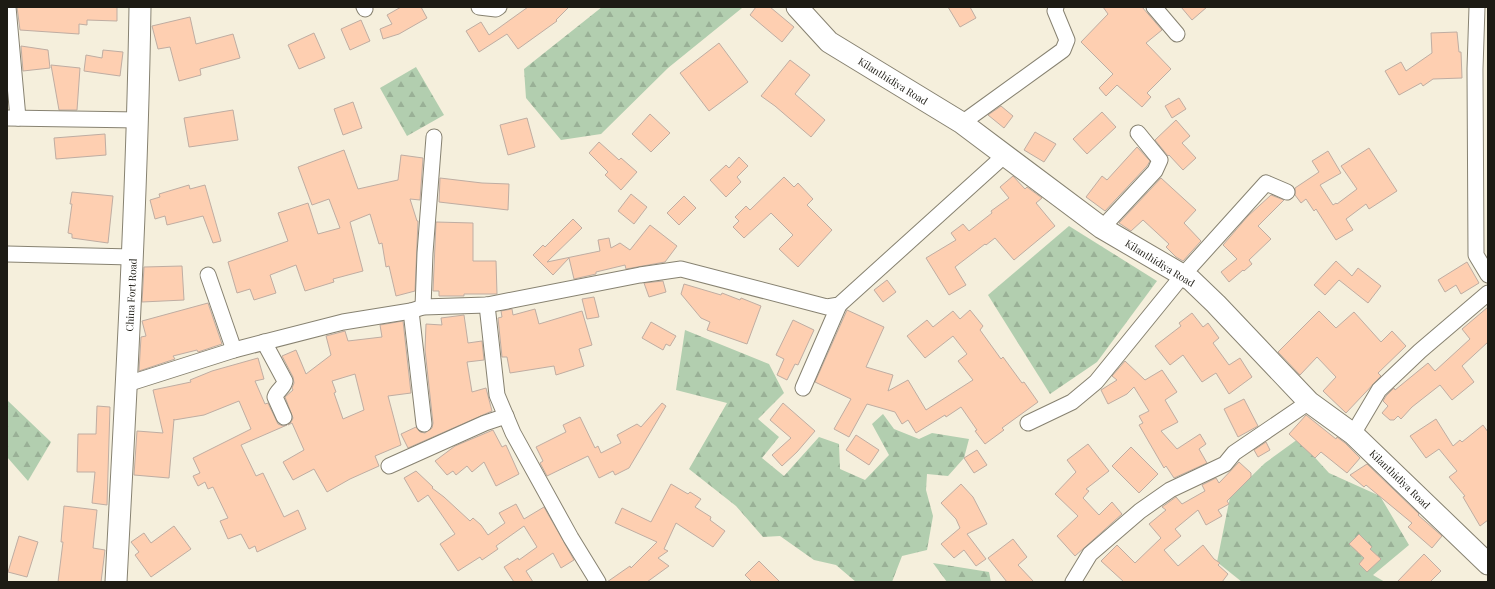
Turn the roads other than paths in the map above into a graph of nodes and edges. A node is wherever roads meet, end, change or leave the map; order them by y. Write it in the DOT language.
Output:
graph roads {
  1 [pos="8,7"];
  2 [pos="140,7"];
  3 [pos="479,7"];
  4 [pos="499,7"];
  5 [pos="797,7"];
  6 [pos="1056,7"];
  7 [pos="1477,7"];
  8 [pos="1160,9"];
  9 [pos="1177,34"];
  10 [pos="13,118"];
  11 [pos="139,120"];
  12 [pos="962,123"];
  13 [pos="1138,133"];
  14 [pos="434,137"];
  15 [pos="1005,156"];
  16 [pos="1286,192"];
  17 [pos="1102,228"];
  18 [pos="7,254"];
  19 [pos="132,257"];
  20 [pos="208,275"];
  21 [pos="1183,275"];
  22 [pos="1488,276"];
  23 [pos="1488,294"];
  24 [pos="487,305"];
  25 [pos="839,305"];
  26 [pos="417,309"];
  27 [pos="264,342"];
  28 [pos="234,350"];
  29 [pos="127,384"];
  30 [pos="803,388"];
  31 [pos="1309,402"];
  32 [pos="506,416"];
  33 [pos="284,417"];
  34 [pos="1028,423"];
  35 [pos="424,424"];
  36 [pos="1353,434"];
  37 [pos="389,466"];
  38 [pos="1488,564"];
  39 [pos="116,582"];
  40 [pos="598,582"];
  41 [pos="1073,582"];
  1 -- 10 [label="street"];
  2 -- 11 [label="street, China Fort Road"];
  3 -- 4 [label="street"];
  5 -- 12 [label="street, Kilanthidiya Road"];
  6 -- 12 [label="street"];
  7 -- 22 [label="street"];
  8 -- 9 [label="street"];
  10 -- 11 [label="street"];
  11 -- 19 [label="street, China Fort Road"];
  12 -- 15 [label="street, Kilanthidiya Road"];
  13 -- 17 [label="street"];
  14 -- 26 [label="street"];
  15 -- 17 [label="street, Kilanthidiya Road"];
  15 -- 25 [label="street"];
  16 -- 21 [label="street"];
  17 -- 21 [label="street, Kilanthidiya Road"];
  18 -- 19 [label="street"];
  19 -- 29 [label="street, China Fort Road"];
  20 -- 28 [label="street"];
  21 -- 31 [label="street, Kilanthidiya Road"];
  21 -- 34 [label="street"];
  23 -- 36 [label="street"];
  24 -- 25 [label="street"];
  24 -- 26 [label="street"];
  24 -- 32 [label="street"];
  25 -- 30 [label="street"];
  26 -- 27 [label="street"];
  26 -- 35 [label="street"];
  27 -- 28 [label="street"];
  27 -- 33 [label="street"];
  28 -- 29 [label="street"];
  29 -- 39 [label="street, China Fort Road"];
  31 -- 36 [label="street, Kilanthidiya Road"];
  31 -- 41 [label="street"];
  32 -- 37 [label="street"];
  32 -- 40 [label="street"];
  36 -- 38 [label="street, Kilanthidiya Road"];
}
